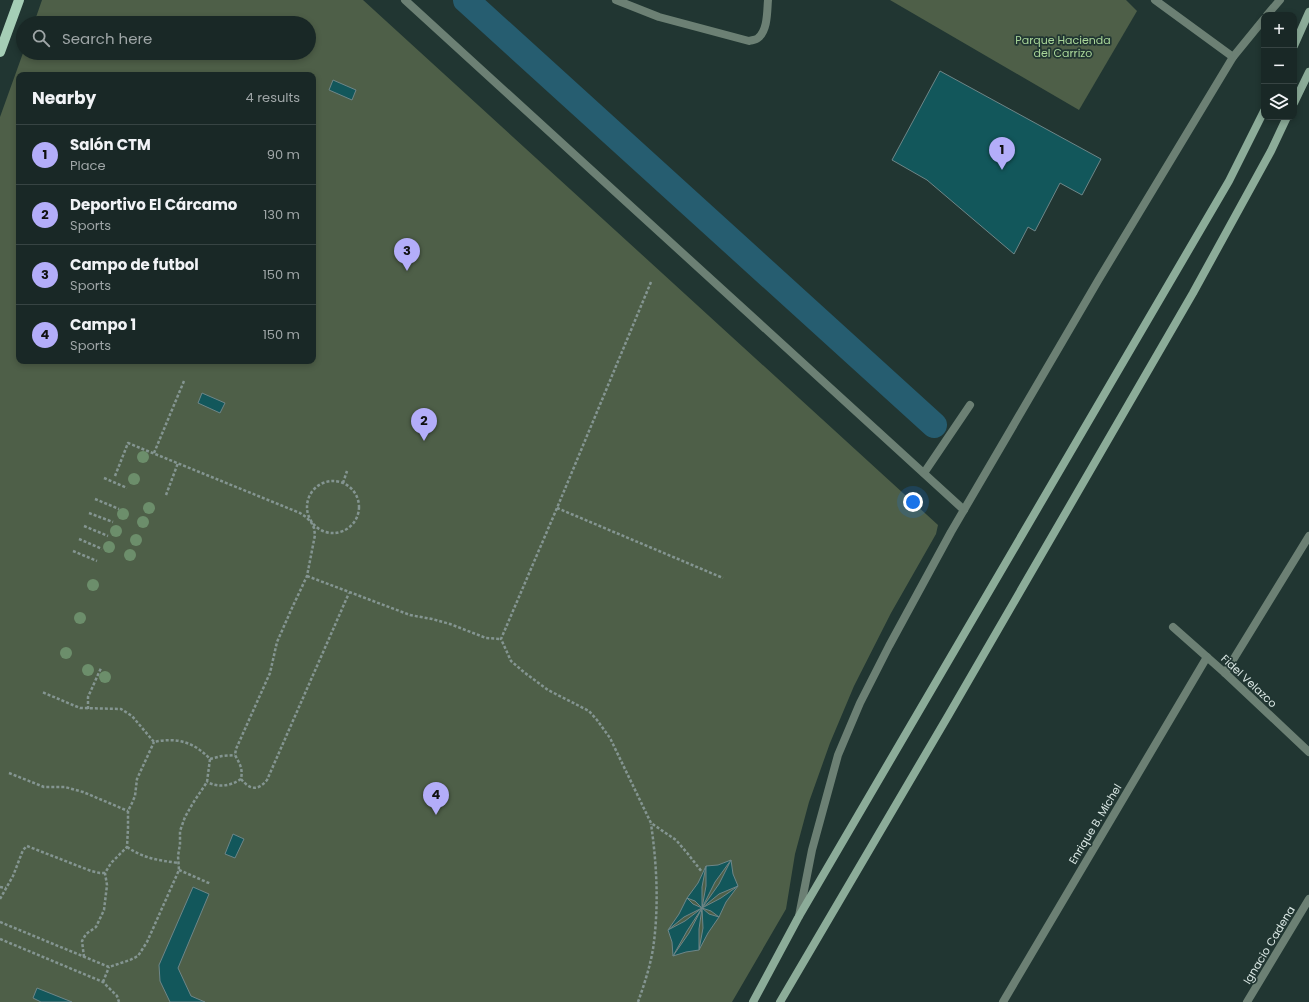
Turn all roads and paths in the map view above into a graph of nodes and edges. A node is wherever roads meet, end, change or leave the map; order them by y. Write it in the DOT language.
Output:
graph roads {
  1 [pos="19,0"];
  2 [pos="405,0"];
  3 [pos="616,0"];
  4 [pos="768,0"];
  5 [pos="1155,0"];
  6 [pos="1280,0"];
  7 [pos="1270,12"];
  8 [pos="1309,12"];
  9 [pos="1261,23"];
  10 [pos="1297,39"];
  11 [pos="0,52"];
  12 [pos="1233,57"];
  13 [pos="1309,72"];
  14 [pos="1297,97"];
  15 [pos="1261,117"];
  16 [pos="1286,120"];
  17 [pos="651,282"];
  18 [pos="184,381"];
  19 [pos="970,405"];
  20 [pos="154,453"];
  21 [pos="178,464"];
  22 [pos="347,470"];
  23 [pos="924,473"];
  24 [pos="115,476"];
  25 [pos="104,478"];
  26 [pos="343,483"];
  27 [pos="127,488"];
  28 [pos="166,495"];
  29 [pos="95,499"];
  30 [pos="557,508"];
  31 [pos="119,509"];
  32 [pos="964,510"];
  33 [pos="90,513"];
  34 [pos="113,522"];
  35 [pos="312,522"];
  36 [pos="84,526"];
  37 [pos="108,536"];
  38 [pos="1309,536"];
  39 [pos="78,538"];
  40 [pos="102,549"];
  41 [pos="73,551"];
  42 [pos="97,561"];
  43 [pos="307,576"];
  44 [pos="723,578"];
  45 [pos="350,593"];
  46 [pos="1173,627"];
  47 [pos="501,639"];
  48 [pos="1207,657"];
  49 [pos="101,668"];
  50 [pos="1225,673"];
  51 [pos="42,692"];
  52 [pos="88,709"];
  53 [pos="154,742"];
  54 [pos="1309,752"];
  55 [pos="235,755"];
  56 [pos="210,759"];
  57 [pos="9,773"];
  58 [pos="241,779"];
  59 [pos="208,782"];
  60 [pos="128,811"];
  61 [pos="651,823"];
  62 [pos="127,847"];
  63 [pos="178,863"];
  64 [pos="179,870"];
  65 [pos="702,872"];
  66 [pos="105,873"];
  67 [pos="211,884"];
  68 [pos="0,886"];
  69 [pos="6,888"];
  70 [pos="0,899"];
  71 [pos="1309,899"];
  72 [pos="798,918"];
  73 [pos="0,922"];
  74 [pos="0,939"];
  75 [pos="84,957"];
  76 [pos="109,967"];
  77 [pos="103,982"];
  78 [pos="120,1002"];
  79 [pos="638,1002"];
  80 [pos="753,1002"];
  81 [pos="780,1002"];
  82 [pos="1003,1002"];
  83 [pos="1247,1002"];
  1 -- 11 [label="main road"];
  2 -- 23 [label="street"];
  3 -- 4 [label="street"];
  5 -- 12 [label="street"];
  6 -- 7 [label="street"];
  8 -- 10 [label="main road"];
  9 -- 12 [label="street"];
  12 -- 32 [label="street"];
  13 -- 14 [label="main road"];
  15 -- 72 [label="main road"];
  16 -- 81 [label="main road"];
  17 -- 30 [label="path"];
  18 -- 20 [label="path"];
  19 -- 23 [label="street"];
  20 -- 21 [label="path"];
  20 -- 24 [label="path"];
  21 -- 28 [label="path"];
  21 -- 35 [label="path"];
  22 -- 26 [label="path"];
  23 -- 32 [label="street"];
  25 -- 27 [label="path"];
  26 -- 35 [label="path"];
  26 -- 35 [label="path"];
  29 -- 31 [label="path"];
  30 -- 44 [label="path"];
  30 -- 47 [label="path"];
  32 -- 72 [label="street"];
  33 -- 34 [label="path"];
  35 -- 43 [label="path"];
  36 -- 37 [label="path"];
  38 -- 50 [label="street"];
  39 -- 40 [label="path"];
  41 -- 42 [label="path"];
  43 -- 45 [label="path"];
  43 -- 55 [label="path"];
  45 -- 47 [label="path"];
  45 -- 58 [label="path"];
  46 -- 48 [label="street, Fidel Velazco"];
  47 -- 61 [label="path"];
  48 -- 50 [label="street, Fidel Velazco"];
  48 -- 82 [label="street, Enrique B. Michel"];
  49 -- 52 [label="path"];
  50 -- 54 [label="street, Fidel Velazco"];
  51 -- 52 [label="path"];
  52 -- 53 [label="path"];
  53 -- 56 [label="path"];
  53 -- 60 [label="path"];
  55 -- 56 [label="path"];
  55 -- 58 [label="path"];
  56 -- 59 [label="path"];
  57 -- 60 [label="path"];
  58 -- 59 [label="path"];
  59 -- 63 [label="path"];
  60 -- 62 [label="path"];
  61 -- 65 [label="path"];
  61 -- 79 [label="path"];
  62 -- 63 [label="path"];
  62 -- 66 [label="path"];
  63 -- 64 [label="path"];
  64 -- 67 [label="path"];
  64 -- 76 [label="path"];
  66 -- 69 [label="path"];
  66 -- 75 [label="path"];
  68 -- 69 [label="path"];
  69 -- 70 [label="path"];
  71 -- 83 [label="street, Ignacio Cadena"];
  72 -- 80 [label="main road"];
  73 -- 75 [label="path"];
  74 -- 77 [label="path"];
  75 -- 76 [label="path"];
  76 -- 77 [label="path"];
  77 -- 78 [label="path"];
}
